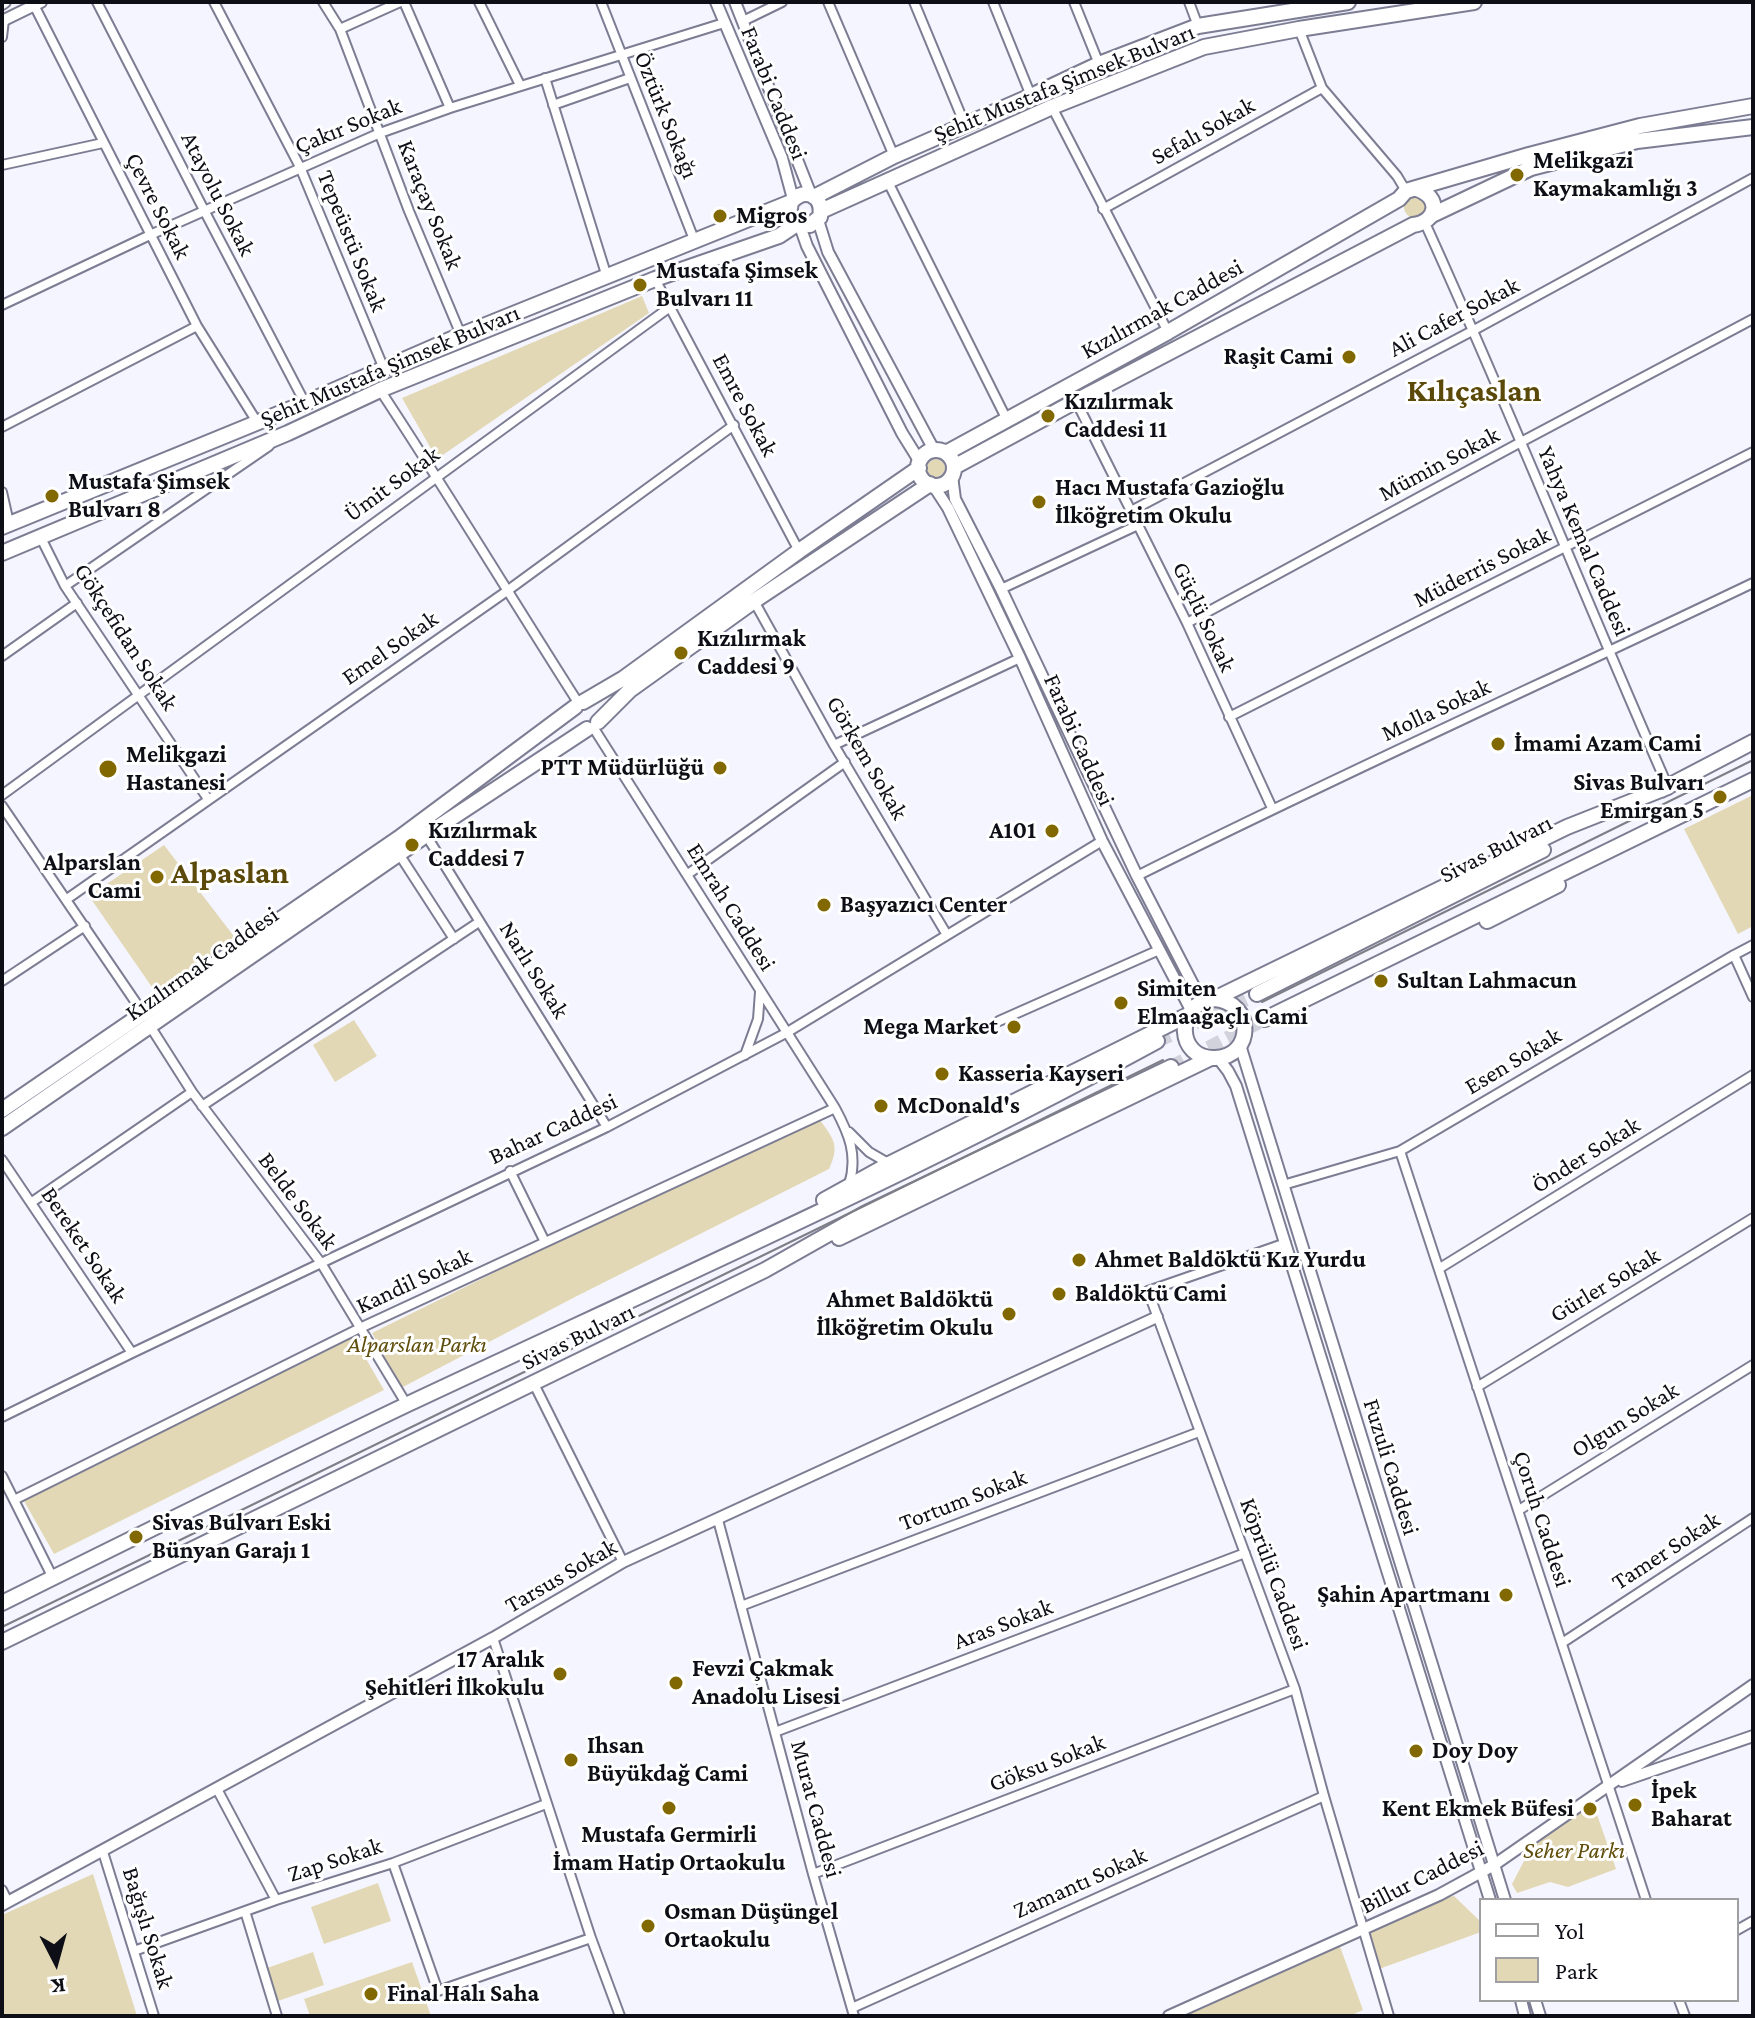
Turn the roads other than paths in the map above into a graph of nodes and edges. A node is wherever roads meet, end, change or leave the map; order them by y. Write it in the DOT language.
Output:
graph roads {
  1 [pos="97,2"];
  2 [pos="214,2"];
  3 [pos="323,2"];
  4 [pos="402,2"];
  5 [pos="479,2"];
  6 [pos="601,2"];
  7 [pos="716,2"];
  8 [pos="735,2"];
  9 [pos="782,2"];
  10 [pos="828,2"];
  11 [pos="914,2"];
  12 [pos="993,2"];
  13 [pos="1074,2"];
  14 [pos="1189,2"];
  15 [pos="1348,2"];
  16 [pos="1474,2"];
  17 [pos="36,3"];
  18 [pos="1309,5"];
  19 [pos="3,21"];
  20 [pos="743,21"];
  21 [pos="724,23"];
  22 [pos="1198,26"];
  23 [pos="340,29"];
  24 [pos="1299,29"];
  25 [pos="2,37"];
  26 [pos="621,55"];
  27 [pos="1099,64"];
  28 [pos="545,78"];
  29 [pos="630,78"];
  30 [pos="520,85"];
  31 [pos="1322,88"];
  32 [pos="1031,96"];
  33 [pos="553,105"];
  34 [pos="1753,106"];
  35 [pos="1052,107"];
  36 [pos="450,108"];
  37 [pos="965,125"];
  38 [pos="1753,127"];
  39 [pos="380,133"];
  40 [pos="103,143"];
  41 [pos="894,156"];
  42 [pos="2,165"];
  43 [pos="300,167"];
  44 [pos="1753,178"];
  45 [pos="887,180"];
  46 [pos="1407,193"];
  47 [pos="812,196"];
  48 [pos="792,200"];
  49 [pos="1103,209"];
  50 [pos="205,212"];
  51 [pos="819,215"];
  52 [pos="1423,221"];
  53 [pos="799,225"];
  54 [pos="150,235"];
  55 [pos="695,242"];
  56 [pos="607,277"];
  57 [pos="655,279"];
  58 [pos="2,305"];
  59 [pos="670,307"];
  60 [pos="1753,319"];
  61 [pos="197,326"];
  62 [pos="1474,330"];
  63 [pos="1168,332"];
  64 [pos="461,335"];
  65 [pos="384,369"];
  66 [pos="380,390"];
  67 [pos="1076,401"];
  68 [pos="305,403"];
  69 [pos="1007,420"];
  70 [pos="257,422"];
  71 [pos="734,425"];
  72 [pos="2,427"];
  73 [pos="288,433"];
  74 [pos="1521,442"];
  75 [pos="940,452"];
  76 [pos="1753,452"];
  77 [pos="919,465"];
  78 [pos="953,472"];
  79 [pos="437,476"];
  80 [pos="931,485"];
  81 [pos="2,492"];
  82 [pos="1131,511"];
  83 [pos="6,525"];
  84 [pos="1138,525"];
  85 [pos="40,536"];
  86 [pos="1566,547"];
  87 [pos="799,551"];
  88 [pos="2,553"];
  89 [pos="1753,583"];
  90 [pos="65,586"];
  91 [pos="1001,589"];
  92 [pos="507,591"];
  93 [pos="754,601"];
  94 [pos="77,603"];
  95 [pos="1187,623"];
  96 [pos="1609,652"];
  97 [pos="2,656"];
  98 [pos="1020,658"];
  99 [pos="138,693"];
  100 [pos="579,704"];
  101 [pos="1229,717"];
  102 [pos="593,726"];
  103 [pos="1753,742"];
  104 [pos="834,745"];
  105 [pos="845,762"];
  106 [pos="1753,780"];
  107 [pos="1668,787"];
  108 [pos="2,795"];
  109 [pos="208,799"];
  110 [pos="2,806"];
  111 [pos="1272,808"];
  112 [pos="426,835"];
  113 [pos="1637,837"];
  114 [pos="1102,841"];
  115 [pos="399,854"];
  116 [pos="688,874"];
  117 [pos="1137,876"];
  118 [pos="67,899"];
  119 [pos="479,922"];
  120 [pos="85,926"];
  121 [pos="947,935"];
  122 [pos="454,939"];
  123 [pos="1753,945"];
  124 [pos="1159,950"];
  125 [pos="1734,955"];
  126 [pos="2,981"];
  127 [pos="760,991"];
  128 [pos="1257,994"];
  129 [pos="1753,997"];
  130 [pos="1199,1006"];
  131 [pos="1265,1019"];
  132 [pos="146,1020"];
  133 [pos="999,1021"];
  134 [pos="786,1033"];
  135 [pos="1157,1041"];
  136 [pos="1242,1042"];
  137 [pos="745,1055"];
  138 [pos="1214,1058"];
  139 [pos="1171,1067"];
  140 [pos="1753,1075"];
  141 [pos="192,1092"];
  142 [pos="202,1106"];
  143 [pos="835,1108"];
  144 [pos="2,1110"];
  145 [pos="607,1127"];
  146 [pos="2,1128"];
  147 [pos="846,1129"];
  148 [pos="1400,1151"];
  149 [pos="2,1160"];
  150 [pos="889,1164"];
  151 [pos="510,1171"];
  152 [pos="849,1185"];
  153 [pos="1283,1185"];
  154 [pos="32,1202"];
  155 [pos="1753,1218"];
  156 [pos="545,1242"];
  157 [pos="1286,1243"];
  158 [pos="737,1251"];
  159 [pos="321,1263"];
  160 [pos="1440,1268"];
  161 [pos="765,1270"];
  162 [pos="1157,1317"];
  163 [pos="360,1328"];
  164 [pos="132,1353"];
  165 [pos="1753,1365"];
  166 [pos="534,1384"];
  167 [pos="1477,1387"];
  168 [pos="407,1405"];
  169 [pos="2,1417"];
  170 [pos="1199,1432"];
  171 [pos="2,1476"];
  172 [pos="14,1500"];
  173 [pos="1519,1510"];
  174 [pos="1753,1518"];
  175 [pos="718,1520"];
  176 [pos="1245,1553"];
  177 [pos="623,1562"];
  178 [pos="53,1578"];
  179 [pos="2,1603"];
  180 [pos="741,1606"];
  181 [pos="493,1638"];
  182 [pos="2,1642"];
  183 [pos="1562,1643"];
  184 [pos="1753,1685"];
  185 [pos="1295,1689"];
  186 [pos="775,1732"];
  187 [pos="1753,1736"];
  188 [pos="1608,1786"];
  189 [pos="217,1789"];
  190 [pos="1324,1796"];
  191 [pos="546,1804"];
  192 [pos="103,1852"];
  193 [pos="393,1863"];
  194 [pos="1494,1865"];
  195 [pos="1482,1872"];
  196 [pos="813,1874"];
  197 [pos="2,1890"];
  198 [pos="1489,1898"];
  199 [pos="1504,1898"];
  200 [pos="1645,1898"];
  201 [pos="276,1900"];
  202 [pos="5,1904"];
  203 [pos="245,1911"];
  204 [pos="1363,1930"];
  205 [pos="591,1938"];
  206 [pos="134,1951"];
  207 [pos="853,2012"];
  208 [pos="154,2016"];
  209 [pos="277,2016"];
  210 [pos="620,2016"];
  211 [pos="1169,2016"];
  212 [pos="1389,2016"];
  1 -- 50 [label="street, Atayolu Sokak"];
  2 -- 43 [label="street, Tepeüstü Sokak"];
  3 -- 23 [label="street, Karaçay Sokak"];
  4 -- 23 [label="street"];
  4 -- 36 [label="street"];
  5 -- 30 [label="street"];
  6 -- 26 [label="street, Öztürk Sokağı"];
  7 -- 21 [label="street, Farabi Caddesi"];
  8 -- 20 [label="street, Farabi Caddesi"];
  9 -- 20 [label="street"];
  10 -- 41 [label="street"];
  11 -- 37 [label="street"];
  12 -- 32 [label="street"];
  13 -- 27 [label="street"];
  14 -- 22 [label="street"];
  15 -- 18 [label="main road, Şehit Mustafa Şimsek Bulvarı"];
  16 -- 24 [label="main road, Şehit Mustafa Şimsek Bulvarı"];
  17 -- 19 [label="street"];
  17 -- 40 [label="street, Çevre Sokak"];
  18 -- 22 [label="main road, Şehit Mustafa Şimsek Bulvarı"];
  19 -- 25 [label="street"];
  20 -- 47 [label="street, Farabi Caddesi"];
  21 -- 26 [label="street, Çakır Sokak"];
  21 -- 48 [label="street, Farabi Caddesi"];
  22 -- 27 [label="main road, Şehit Mustafa Şimsek Bulvarı"];
  23 -- 39 [label="street, Karaçay Sokak"];
  24 -- 31 [label="street"];
  24 -- 35 [label="main road, Şehit Mustafa Şimsek Bulvarı"];
  26 -- 28 [label="street, Çakır Sokak"];
  26 -- 29 [label="street, Öztürk Sokağı"];
  27 -- 32 [label="main road, Şehit Mustafa Şimsek Bulvarı"];
  28 -- 30 [label="street, Çakır Sokak"];
  28 -- 33 [label="street"];
  29 -- 33 [label="street"];
  29 -- 55 [label="street, Öztürk Sokağı"];
  30 -- 36 [label="street, Çakır Sokak"];
  31 -- 46 [label="street"];
  31 -- 49 [label="street, Sefalı Sokak"];
  32 -- 37 [label="main road, Şehit Mustafa Şimsek Bulvarı"];
  33 -- 56 [label="street"];
  34 -- 46 [label="main road, Kızılırmak Caddesi"];
  35 -- 45 [label="main road, Şehit Mustafa Şimsek Bulvarı"];
  35 -- 49 [label="street"];
  36 -- 39 [label="street, Çakır Sokak"];
  37 -- 41 [label="main road, Şehit Mustafa Şimsek Bulvarı"];
  38 -- 52 [label="main road, Kızılırmak Caddesi"];
  39 -- 43 [label="street, Çakır Sokak"];
  39 -- 64 [label="street, Karaçay Sokak"];
  40 -- 42 [label="street"];
  40 -- 54 [label="street, Çevre Sokak"];
  41 -- 47 [label="main road, Şehit Mustafa Şimsek Bulvarı"];
  43 -- 50 [label="street, Çakır Sokak"];
  43 -- 65 [label="street, Tepeüstü Sokak"];
  44 -- 62 [label="street, Ali Cafer Sokak"];
  45 -- 51 [label="main road, Şehit Mustafa Şimsek Bulvarı"];
  45 -- 69 [label="street"];
  46 -- 52 [label="main road"];
  46 -- 52 [label="main road"];
  46 -- 63 [label="main road, Kızılırmak Caddesi"];
  47 -- 48 [label="main road"];
  47 -- 51 [label="main road"];
  48 -- 53 [label="main road"];
  48 -- 55 [label="main road, Şehit Mustafa Şimsek Bulvarı"];
  49 -- 63 [label="street"];
  50 -- 54 [label="street, Çakır Sokak"];
  50 -- 68 [label="street, Atayolu Sokak"];
  51 -- 53 [label="main road"];
  51 -- 75 [label="street"];
  52 -- 62 [label="street, Yahya Kemal Caddesi"];
  52 -- 67 [label="main road, Kızılırmak Caddesi"];
  53 -- 57 [label="main road, Şehit Mustafa Şimsek Bulvarı"];
  53 -- 77 [label="street"];
  54 -- 58 [label="street, Çakır Sokak"];
  54 -- 61 [label="street, Çevre Sokak"];
  55 -- 56 [label="main road, Şehit Mustafa Şimsek Bulvarı"];
  56 -- 64 [label="main road, Şehit Mustafa Şimsek Bulvarı"];
  57 -- 59 [label="street, Emre Sokak"];
  57 -- 66 [label="main road, Şehit Mustafa Şimsek Bulvarı"];
  59 -- 71 [label="street, Emre Sokak"];
  59 -- 79 [label="street, Ümit Sokak"];
  60 -- 74 [label="street, Mümin Sokak"];
  61 -- 70 [label="street, Çevre Sokak"];
  61 -- 72 [label="street"];
  62 -- 74 [label="street, Yahya Kemal Caddesi"];
  62 -- 82 [label="street, Ali Cafer Sokak"];
  63 -- 69 [label="main road, Kızılırmak Caddesi"];
  64 -- 65 [label="main road, Şehit Mustafa Şimsek Bulvarı"];
  65 -- 68 [label="main road, Şehit Mustafa Şimsek Bulvarı"];
  66 -- 73 [label="main road, Şehit Mustafa Şimsek Bulvarı"];
  66 -- 79 [label="street"];
  67 -- 78 [label="main road, Kızılırmak Caddesi"];
  67 -- 82 [label="street, Güçlü Sokak"];
  68 -- 70 [label="main road, Şehit Mustafa Şimsek Bulvarı"];
  69 -- 75 [label="main road, Kızılırmak Caddesi"];
  70 -- 83 [label="main road, Şehit Mustafa Şimsek Bulvarı"];
  71 -- 87 [label="street, Emre Sokak"];
  71 -- 92 [label="street, Emel Sokak"];
  73 -- 85 [label="main road, Şehit Mustafa Şimsek Bulvarı"];
  73 -- 90 [label="street"];
  74 -- 86 [label="street, Yahya Kemal Caddesi"];
  74 -- 95 [label="street, Mümin Sokak"];
  75 -- 77 [label="main road"];
  75 -- 78 [label="main road"];
  76 -- 86 [label="street, Müderris Sokak"];
  77 -- 80 [label="main road"];
  77 -- 87 [label="main road, Kızılırmak Caddesi"];
  78 -- 80 [label="main road"];
  78 -- 91 [label="street, Farabi Caddesi"];
  79 -- 92 [label="street"];
  79 -- 99 [label="street, Ümit Sokak"];
  80 -- 93 [label="main road, Kızılırmak Caddesi"];
  80 -- 98 [label="street, Farabi Caddesi"];
  81 -- 83 [label="street"];
  82 -- 84 [label="street, Güçlü Sokak"];
  84 -- 91 [label="street"];
  84 -- 95 [label="street, Güçlü Sokak"];
  85 -- 88 [label="main road, Şehit Mustafa Şimsek Bulvarı"];
  85 -- 90 [label="street, Gökçefidan Sokak"];
  86 -- 96 [label="street, Yahya Kemal Caddesi"];
  86 -- 101 [label="street, Müderris Sokak"];
  87 -- 100 [label="main road, Kızılırmak Caddesi"];
  89 -- 96 [label="street, Molla Sokak"];
  90 -- 94 [label="street, Gökçefidan Sokak"];
  91 -- 117 [label="street, Farabi Caddesi"];
  92 -- 100 [label="street"];
  92 -- 109 [label="street, Emel Sokak"];
  93 -- 102 [label="main road, Kızılırmak Caddesi"];
  93 -- 104 [label="street, Görkem Sokak"];
  94 -- 97 [label="street"];
  94 -- 99 [label="street, Gökçefidan Sokak"];
  95 -- 101 [label="street, Güçlü Sokak"];
  96 -- 107 [label="street, Yahya Kemal Caddesi"];
  96 -- 111 [label="street, Molla Sokak"];
  98 -- 104 [label="street"];
  98 -- 114 [label="street, Farabi Caddesi"];
  99 -- 108 [label="street, Ümit Sokak"];
  99 -- 109 [label="street, Gökçefidan Sokak"];
  100 -- 102 [label="main road"];
  100 -- 102 [label="main road"];
  100 -- 132 [label="main road, Kızılırmak Caddesi"];
  101 -- 111 [label="street, Güçlü Sokak"];
  102 -- 112 [label="main road, Kızılırmak Caddesi"];
  102 -- 116 [label="street, Emrah Caddesi"];
  103 -- 107 [label="main road, Sivas Bulvarı"];
  104 -- 105 [label="street, Görkem Sokak"];
  105 -- 116 [label="street"];
  105 -- 121 [label="street, Görkem Sokak"];
  106 -- 113 [label="main road, Sivas Bulvarı"];
  107 -- 128 [label="main road, Sivas Bulvarı"];
  107 -- 130 [label="main road"];
  109 -- 118 [label="street, Emel Sokak"];
  110 -- 118 [label="street, Belde Sokak"];
  111 -- 117 [label="street, Molla Sokak"];
  112 -- 115 [label="main road, Kızılırmak Caddesi"];
  112 -- 119 [label="street, Narlı Sokak"];
  113 -- 131 [label="main road, Sivas Bulvarı"];
  113 -- 136 [label="main road"];
  114 -- 121 [label="street, Bahar Caddesi"];
  114 -- 124 [label="street, Farabi Caddesi"];
  115 -- 122 [label="street"];
  115 -- 132 [label="main road, Kızılırmak Caddesi"];
  116 -- 127 [label="street, Emrah Caddesi"];
  117 -- 130 [label="street, Farabi Caddesi"];
  118 -- 120 [label="street, Belde Sokak"];
  119 -- 122 [label="street"];
  119 -- 145 [label="street, Narlı Sokak"];
  120 -- 126 [label="street"];
  120 -- 132 [label="street, Belde Sokak"];
  121 -- 134 [label="street, Bahar Caddesi"];
  122 -- 142 [label="street"];
  123 -- 125 [label="street, Esen Sokak"];
  124 -- 130 [label="street, Farabi Caddesi"];
  124 -- 133 [label="street"];
  125 -- 129 [label="street"];
  125 -- 148 [label="street, Esen Sokak"];
  127 -- 134 [label="street, Emrah Caddesi"];
  127 -- 137 [label="street"];
  130 -- 136 [label="main road"];
  130 -- 138 [label="main road"];
  130 -- 150 [label="main road"];
  132 -- 141 [label="street, Belde Sokak"];
  132 -- 144 [label="main road, Kızılırmak Caddesi"];
  132 -- 146 [label="main road, Kızılırmak Caddesi"];
  134 -- 137 [label="street, Bahar Caddesi"];
  134 -- 143 [label="street, Emrah Caddesi"];
  135 -- 158 [label="main road, Sivas Bulvarı"];
  136 -- 138 [label="main road"];
  136 -- 153 [label="street, Fuzuli Caddesi"];
  137 -- 145 [label="street, Bahar Caddesi"];
  138 -- 157 [label="street, Fuzuli Caddesi"];
  138 -- 161 [label="main road"];
  139 -- 161 [label="main road, Sivas Bulvarı"];
  140 -- 160 [label="street, Önder Sokak"];
  141 -- 142 [label="street, Belde Sokak"];
  141 -- 154 [label="street"];
  142 -- 159 [label="street, Belde Sokak"];
  143 -- 147 [label="street, Emrah Caddesi"];
  143 -- 156 [label="street, Kandil Sokak"];
  145 -- 151 [label="street, Bahar Caddesi"];
  147 -- 150 [label="street"];
  147 -- 152 [label="street"];
  148 -- 153 [label="street, Esen Sokak"];
  148 -- 160 [label="street, Çoruh Caddesi"];
  149 -- 154 [label="street, Bereket Sokak"];
  150 -- 152 [label="main road"];
  151 -- 156 [label="street"];
  151 -- 159 [label="street, Bahar Caddesi"];
  152 -- 158 [label="main road"];
  153 -- 194 [label="street, Fuzuli Caddesi"];
  154 -- 164 [label="street, Bereket Sokak"];
  155 -- 167 [label="street, Gürler Sokak"];
  156 -- 163 [label="street, Kandil Sokak"];
  157 -- 162 [label="street, Köprülü Caddesi"];
  157 -- 195 [label="street, Fuzuli Caddesi"];
  158 -- 168 [label="main road, Sivas Bulvarı"];
  159 -- 163 [label="street, Belde Sokak"];
  159 -- 164 [label="street, Bahar Caddesi"];
  160 -- 167 [label="street, Çoruh Caddesi"];
  161 -- 166 [label="main road, Sivas Bulvarı"];
  162 -- 170 [label="street, Köprülü Caddesi"];
  162 -- 175 [label="street, Tarsus Sokak"];
  163 -- 168 [label="street, Belde Sokak"];
  163 -- 172 [label="street, Kandil Sokak"];
  164 -- 169 [label="street, Bahar Caddesi"];
  165 -- 173 [label="street, Olgun Sokak"];
  166 -- 177 [label="street"];
  166 -- 182 [label="main road, Sivas Bulvarı"];
  167 -- 173 [label="street, Çoruh Caddesi"];
  168 -- 178 [label="main road, Sivas Bulvarı"];
  170 -- 176 [label="street, Köprülü Caddesi"];
  170 -- 180 [label="street, Tortum Sokak"];
  171 -- 172 [label="street"];
  172 -- 178 [label="street"];
  173 -- 183 [label="street, Çoruh Caddesi"];
  174 -- 183 [label="street, Tamer Sokak"];
  175 -- 177 [label="street, Tarsus Sokak"];
  175 -- 180 [label="street, Murat Caddesi"];
  176 -- 185 [label="street, Köprülü Caddesi"];
  176 -- 186 [label="street, Aras Sokak"];
  177 -- 181 [label="street, Tarsus Sokak"];
  178 -- 179 [label="main road, Sivas Bulvarı"];
  180 -- 186 [label="street, Murat Caddesi"];
  181 -- 189 [label="street, Tarsus Sokak"];
  181 -- 191 [label="street"];
  183 -- 188 [label="street, Çoruh Caddesi"];
  184 -- 188 [label="street, Billur Caddesi"];
  185 -- 190 [label="street, Köprülü Caddesi"];
  185 -- 196 [label="street, Göksu Sokak"];
  186 -- 196 [label="street, Murat Caddesi"];
  187 -- 188 [label="street"];
  188 -- 194 [label="street, Billur Caddesi"];
  188 -- 200 [label="street, Çoruh Caddesi"];
  189 -- 192 [label="street, Tarsus Sokak"];
  189 -- 201 [label="street"];
  190 -- 204 [label="street, Köprülü Caddesi"];
  190 -- 207 [label="street, Zamantı Sokak"];
  191 -- 193 [label="street, Zap Sokak"];
  191 -- 205 [label="street"];
  192 -- 202 [label="street, Tarsus Sokak"];
  192 -- 206 [label="street, Bağışlı Sokak"];
  193 -- 201 [label="street, Zap Sokak"];
  193 -- 205 [label="street"];
  194 -- 195 [label="street, Billur Caddesi"];
  194 -- 199 [label="street, Fuzuli Caddesi"];
  195 -- 198 [label="street, Fuzuli Caddesi"];
  195 -- 204 [label="street, Billur Caddesi"];
  196 -- 207 [label="street, Murat Caddesi"];
  197 -- 202 [label="street"];
  201 -- 203 [label="street, Zap Sokak"];
  203 -- 206 [label="street, Zap Sokak"];
  203 -- 209 [label="street"];
  204 -- 211 [label="street, Billur Caddesi"];
  204 -- 212 [label="street, Köprülü Caddesi"];
  205 -- 210 [label="street"];
  206 -- 208 [label="street, Bağışlı Sokak"];
}
